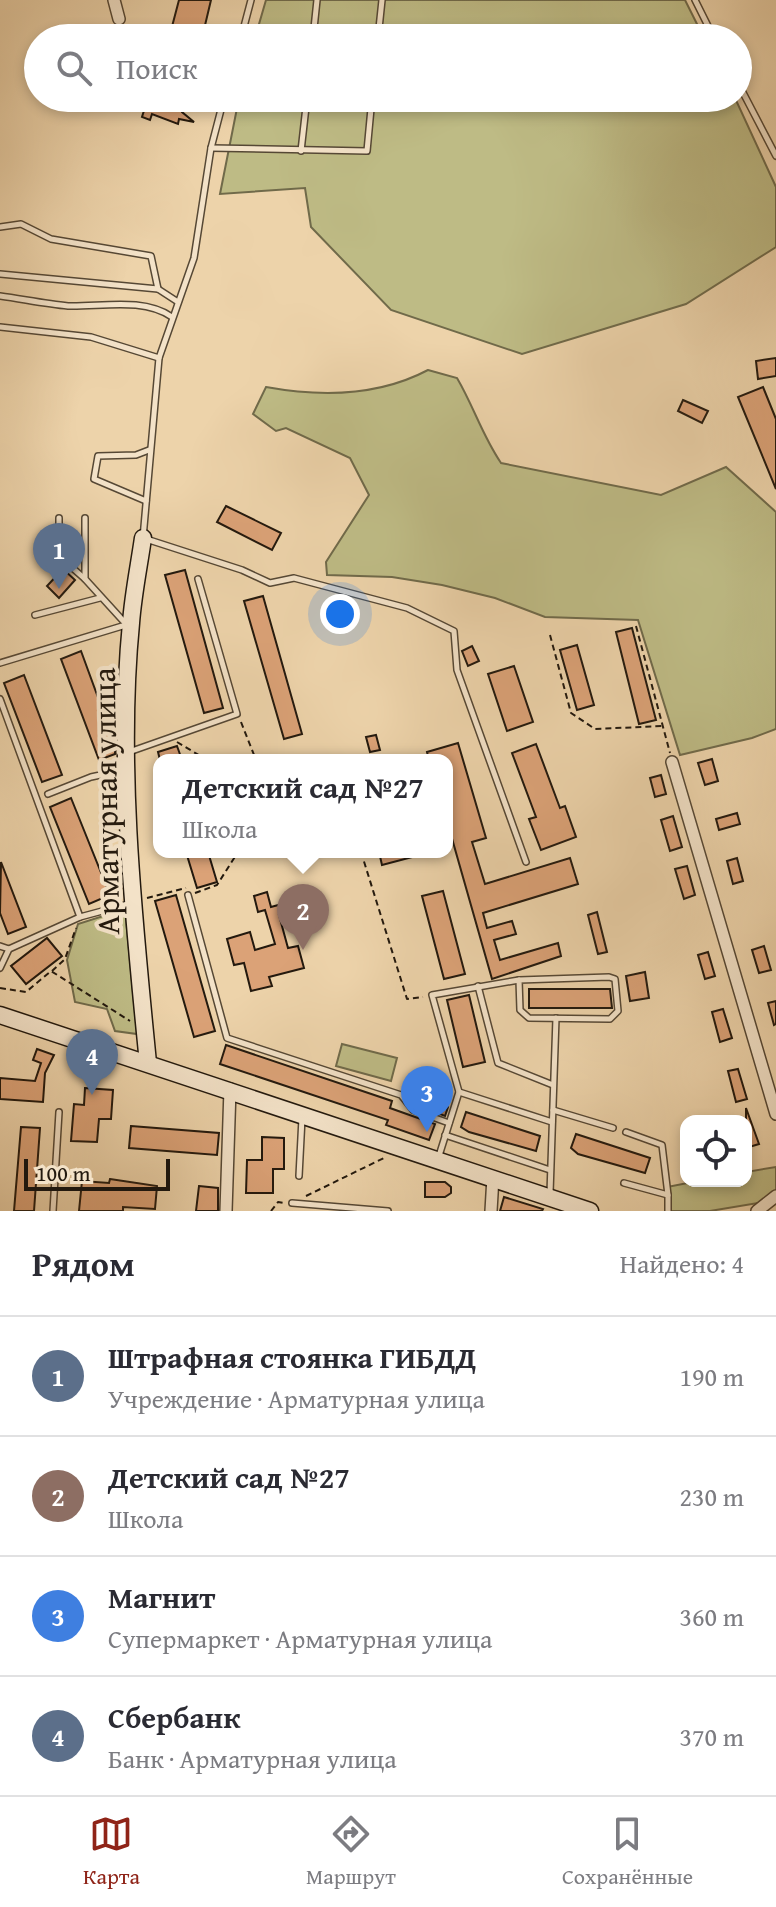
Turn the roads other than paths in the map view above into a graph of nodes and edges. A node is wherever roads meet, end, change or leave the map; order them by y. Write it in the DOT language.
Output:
graph roads {
  1 [pos="114,0"];
  2 [pos="251,0"];
  3 [pos="317,0"];
  4 [pos="382,0"];
  5 [pos="695,0"];
  6 [pos="119,19"];
  7 [pos="245,24"];
  8 [pos="314,24"];
  9 [pos="379,24"];
  10 [pos="707,24"];
  11 [pos="752,110"];
  12 [pos="220,112"];
  13 [pos="305,112"];
  14 [pos="371,112"];
  15 [pos="211,148"];
  16 [pos="301,151"];
  17 [pos="776,156"];
  18 [pos="0,227"];
  19 [pos="0,274"];
  20 [pos="158,289"];
  21 [pos="0,296"];
  22 [pos="178,302"];
  23 [pos="172,317"];
  24 [pos="0,327"];
  25 [pos="159,358"];
  26 [pos="149,450"];
  27 [pos="146,501"];
  28 [pos="59,518"];
  29 [pos="85,518"];
  30 [pos="143,538"];
  31 [pos="85,579"];
  32 [pos="198,579"];
  33 [pos="100,598"];
  34 [pos="35,615"];
  35 [pos="131,624"];
  36 [pos="0,663"];
  37 [pos="0,699"];
  38 [pos="128,760"];
  39 [pos="672,762"];
  40 [pos="48,794"];
  41 [pos="526,862"];
  42 [pos="188,895"];
  43 [pos="133,902"];
  44 [pos="80,917"];
  45 [pos="0,946"];
  46 [pos="9,949"];
  47 [pos="0,968"];
  48 [pos="519,980"];
  49 [pos="478,986"];
  50 [pos="0,1015"];
  51 [pos="556,1018"];
  52 [pos="148,1063"];
  53 [pos="554,1085"];
  54 [pos="230,1089"];
  55 [pos="459,1092"];
  56 [pos="553,1110"];
  57 [pos="59,1112"];
  58 [pos="303,1113"];
  59 [pos="776,1114"];
  60 [pos="552,1122"];
  61 [pos="449,1123"];
  62 [pos="613,1128"];
  63 [pos="626,1132"];
  64 [pos="445,1135"];
  65 [pos="438,1159"];
  66 [pos="550,1170"];
  67 [pos="299,1176"];
  68 [pos="493,1177"];
  69 [pos="624,1183"];
  70 [pos="668,1195"];
  71 [pos="550,1196"];
  72 [pos="776,1196"];
  73 [pos="292,1203"];
  74 [pos="53,1211"];
  75 [pos="226,1211"];
  76 [pos="388,1211"];
  77 [pos="491,1211"];
  78 [pos="590,1211"];
  79 [pos="668,1211"];
  80 [pos="757,1211"];
  1 -- 6 [label="street"];
  2 -- 7 [label="lane"];
  3 -- 8 [label="lane"];
  4 -- 9 [label="lane"];
  5 -- 10 [label="lane"];
  11 -- 17 [label="lane"];
  12 -- 15 [label="lane"];
  13 -- 16 [label="lane"];
  14 -- 16 [label="lane"];
  15 -- 16 [label="lane"];
  15 -- 22 [label="lane"];
  18 -- 20 [label="lane"];
  19 -- 20 [label="lane"];
  20 -- 22 [label="lane"];
  21 -- 23 [label="lane"];
  22 -- 23 [label="lane"];
  23 -- 25 [label="lane"];
  24 -- 25 [label="lane"];
  25 -- 26 [label="lane"];
  26 -- 27 [label="lane"];
  26 -- 27 [label="lane"];
  27 -- 30 [label="lane"];
  28 -- 31 [label="lane"];
  29 -- 31 [label="lane"];
  30 -- 35 [label="street, Арматурная улица"];
  30 -- 41 [label="lane"];
  31 -- 33 [label="lane"];
  32 -- 38 [label="lane"];
  33 -- 34 [label="lane"];
  33 -- 35 [label="lane"];
  35 -- 36 [label="lane"];
  35 -- 38 [label="street, Арматурная улица"];
  37 -- 44 [label="lane"];
  38 -- 40 [label="lane"];
  38 -- 43 [label="street, Арматурная улица"];
  39 -- 59 [label="street"];
  42 -- 61 [label="lane"];
  43 -- 44 [label="lane"];
  43 -- 52 [label="street, Арматурная улица"];
  44 -- 46 [label="lane"];
  45 -- 46 [label="lane"];
  46 -- 47 [label="lane"];
  48 -- 49 [label="lane"];
  48 -- 51 [label="lane"];
  48 -- 51 [label="lane"];
  49 -- 53 [label="lane"];
  49 -- 55 [label="lane"];
  50 -- 52 [label="street"];
  51 -- 53 [label="lane"];
  52 -- 54 [label="street"];
  53 -- 56 [label="lane"];
  54 -- 58 [label="street"];
  54 -- 75 [label="street"];
  55 -- 60 [label="lane"];
  55 -- 61 [label="lane"];
  56 -- 60 [label="lane"];
  56 -- 62 [label="lane"];
  57 -- 74 [label="lane"];
  58 -- 65 [label="street"];
  58 -- 67 [label="lane"];
  60 -- 66 [label="lane"];
  61 -- 64 [label="lane"];
  63 -- 70 [label="lane"];
  64 -- 65 [label="lane"];
  64 -- 66 [label="lane"];
  65 -- 68 [label="street"];
  66 -- 71 [label="lane"];
  68 -- 71 [label="street"];
  68 -- 77 [label="street"];
  69 -- 70 [label="lane"];
  70 -- 79 [label="lane"];
  71 -- 78 [label="street"];
  72 -- 80 [label="street"];
  73 -- 76 [label="lane"];
}
